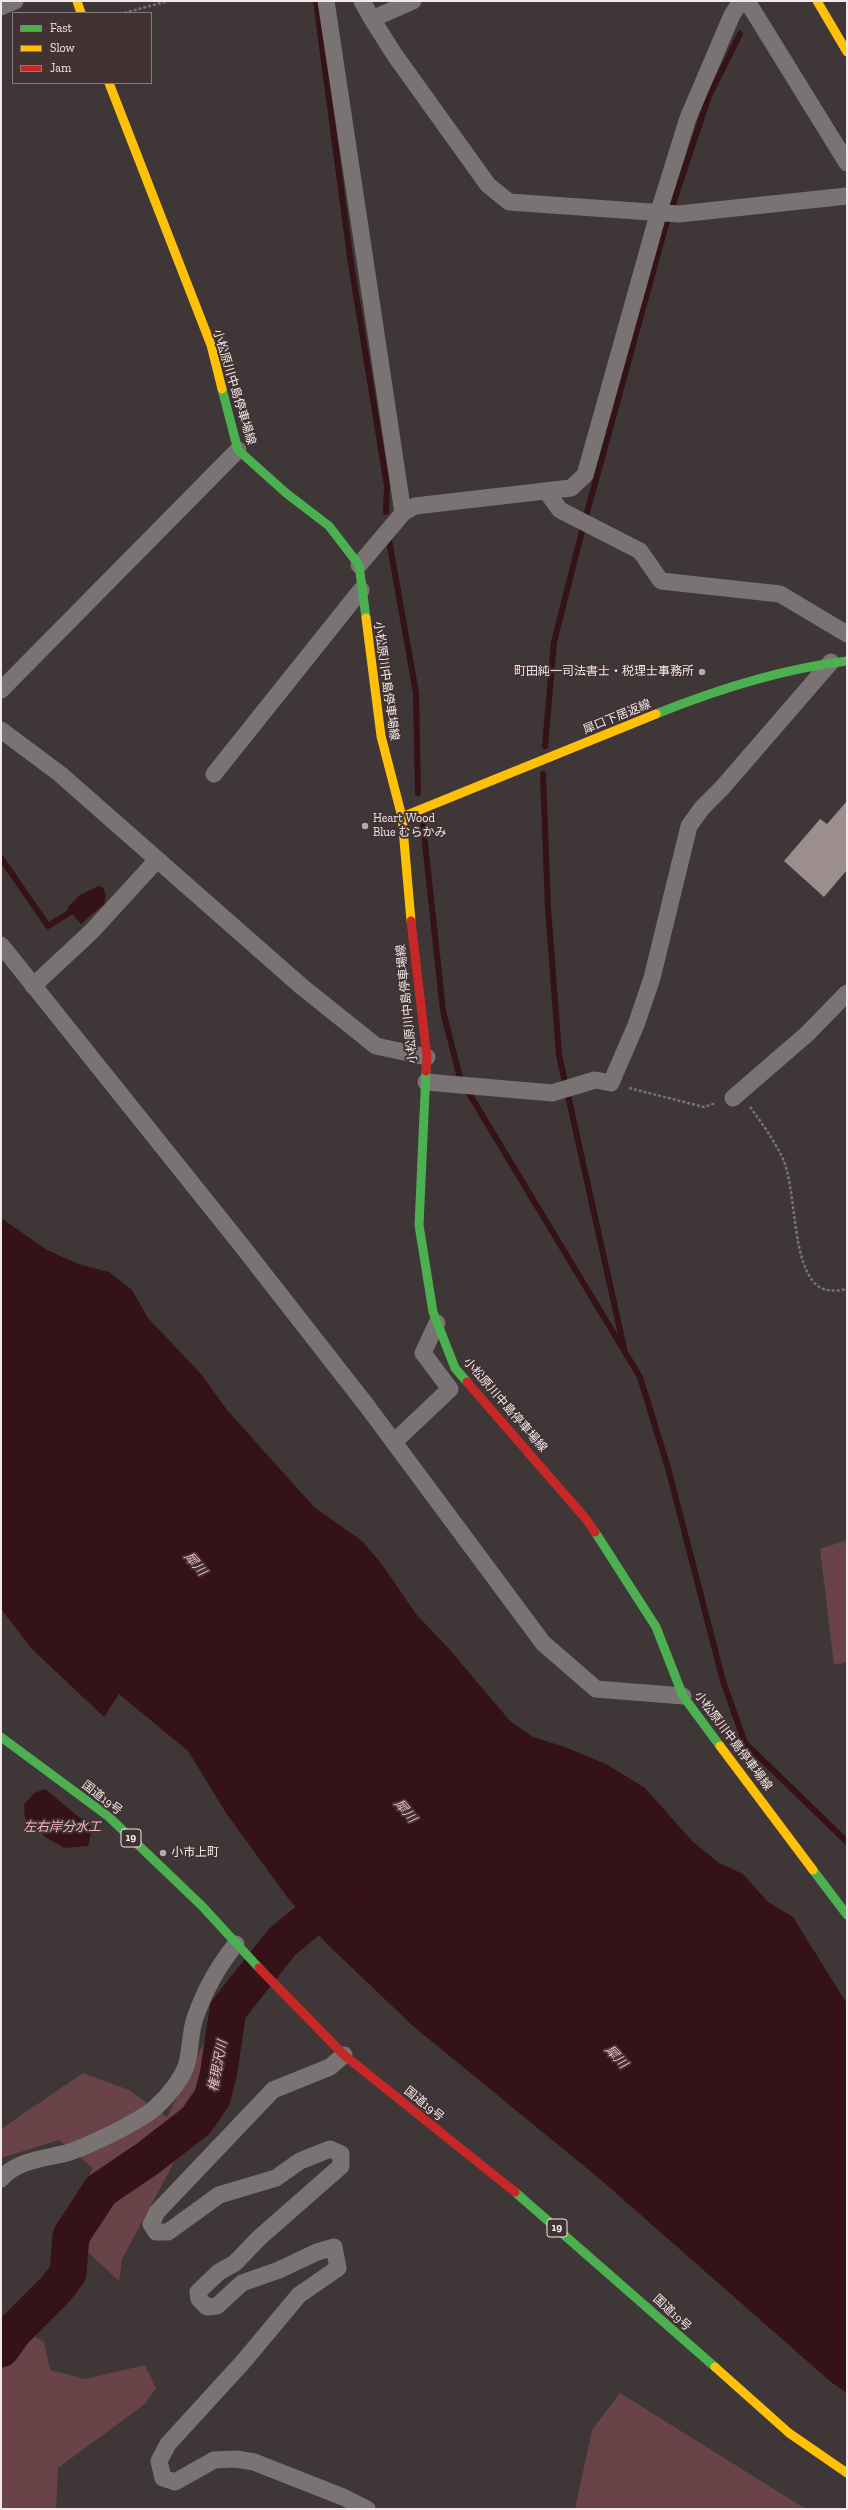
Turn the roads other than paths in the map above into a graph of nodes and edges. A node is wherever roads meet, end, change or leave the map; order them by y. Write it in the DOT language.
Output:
graph roads {
  1 [pos="15,1"];
  2 [pos="77,1"];
  3 [pos="326,1"];
  4 [pos="362,1"];
  5 [pos="413,1"];
  6 [pos="741,1"];
  7 [pos="747,1"];
  8 [pos="817,1"];
  9 [pos="1,7"];
  10 [pos="81,12"];
  11 [pos="372,18"];
  12 [pos="847,52"];
  13 [pos="109,84"];
  14 [pos="847,163"];
  15 [pos="847,196"];
  16 [pos="659,211"];
  17 [pos="238,450"];
  18 [pos="546,491"];
  19 [pos="403,513"];
  20 [pos="359,565"];
  21 [pos="361,590"];
  22 [pos="847,634"];
  23 [pos="839,662"];
  24 [pos="1,690"];
  25 [pos="1,730"];
  26 [pos="214,774"];
  27 [pos="402,817"];
  28 [pos="157,860"];
  29 [pos="1,945"];
  30 [pos="33,986"];
  31 [pos="847,993"];
  32 [pos="427,1056"];
  33 [pos="426,1082"];
  34 [pos="733,1098"];
  35 [pos="437,1323"];
  36 [pos="394,1442"];
  37 [pos="683,1696"];
  38 [pos="1,1737"];
  39 [pos="847,1915"];
  40 [pos="241,1949"];
  41 [pos="344,2055"];
  42 [pos="1,2179"];
  43 [pos="847,2473"];
  44 [pos="368,2509"];
  1 -- 9 [label="street"];
  2 -- 10 [label="main road"];
  3 -- 19 [label="street"];
  4 -- 11 [label="street"];
  5 -- 11 [label="street"];
  6 -- 16 [label="street"];
  7 -- 14 [label="street"];
  8 -- 12 [label="main road"];
  11 -- 16 [label="street"];
  13 -- 17 [label="main road, 小松原川中島停車場線"];
  15 -- 16 [label="street"];
  16 -- 18 [label="street"];
  17 -- 20 [label="main road, 小松原川中島停車場線"];
  17 -- 24 [label="street"];
  18 -- 19 [label="street"];
  18 -- 22 [label="street"];
  19 -- 20 [label="street"];
  20 -- 21 [label="main road, 小松原川中島停車場線"];
  21 -- 26 [label="street"];
  21 -- 27 [label="main road, 小松原川中島停車場線"];
  23 -- 27 [label="main road, 犀口下居返線"];
  23 -- 33 [label="street"];
  25 -- 28 [label="street"];
  27 -- 32 [label="main road, 小松原川中島停車場線"];
  28 -- 30 [label="street"];
  28 -- 32 [label="street"];
  29 -- 30 [label="street"];
  30 -- 36 [label="street"];
  31 -- 34 [label="street"];
  32 -- 33 [label="main road, 小松原川中島停車場線"];
  33 -- 35 [label="main road, 小松原川中島停車場線"];
  35 -- 36 [label="street"];
  35 -- 37 [label="main road, 小松原川中島停車場線"];
  36 -- 37 [label="street"];
  37 -- 39 [label="main road, 小松原川中島停車場線"];
  38 -- 40 [label="main road, 国道19号 / 19"];
  40 -- 41 [label="main road, 国道19号 / 19"];
  40 -- 42 [label="street"];
  41 -- 43 [label="main road, 国道19号 / 19"];
  41 -- 44 [label="street"];
}
